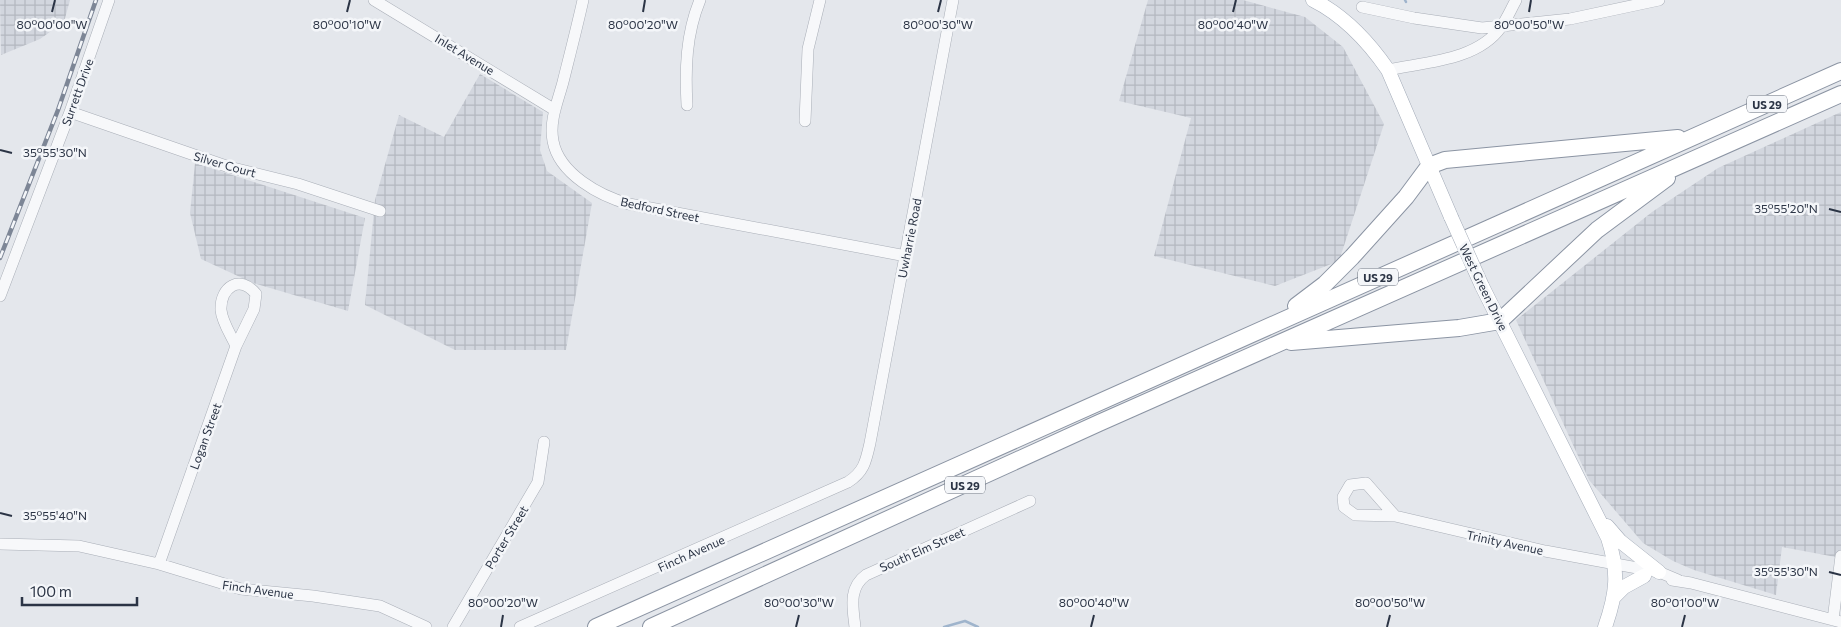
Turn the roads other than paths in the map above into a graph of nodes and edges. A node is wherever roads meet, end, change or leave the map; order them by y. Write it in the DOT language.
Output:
graph roads {
  1 [pos="109,0"];
  2 [pos="374,0"];
  3 [pos="583,0"];
  4 [pos="700,0"];
  5 [pos="820,0"];
  6 [pos="953,0"];
  7 [pos="1313,0"];
  8 [pos="1516,0"];
  9 [pos="1659,0"];
  10 [pos="1362,7"];
  11 [pos="1502,26"];
  12 [pos="1388,70"];
  13 [pos="1841,71"];
  14 [pos="1841,94"];
  15 [pos="687,105"];
  16 [pos="555,110"];
  17 [pos="70,112"];
  18 [pos="806,121"];
  19 [pos="1693,137"];
  20 [pos="1704,153"];
  21 [pos="1429,166"];
  22 [pos="380,211"];
  23 [pos="906,256"];
  24 [pos="0,296"];
  25 [pos="1500,321"];
  26 [pos="1274,323"];
  27 [pos="1278,343"];
  28 [pos="236,346"];
  29 [pos="544,442"];
  30 [pos="859,474"];
  31 [pos="1030,501"];
  32 [pos="1394,516"];
  33 [pos="1599,518"];
  34 [pos="0,544"];
  35 [pos="1841,556"];
  36 [pos="159,564"];
  37 [pos="1616,564"];
  38 [pos="1659,572"];
  39 [pos="1644,576"];
  40 [pos="1678,580"];
  41 [pos="1614,597"];
  42 [pos="1837,621"];
  43 [pos="426,627"];
  44 [pos="453,627"];
  45 [pos="520,627"];
  46 [pos="596,627"];
  47 [pos="651,627"];
  48 [pos="855,627"];
  49 [pos="1604,627"];
  1 -- 17 [label="street, Surrett Drive"];
  2 -- 16 [label="street, Inlet Avenue"];
  3 -- 16 [label="street, Bedford Street"];
  4 -- 15 [label="street"];
  5 -- 18 [label="street"];
  6 -- 23 [label="street, Uwharrie Road"];
  7 -- 12 [label="main road, West Green Drive"];
  8 -- 11 [label="street"];
  9 -- 11 [label="street"];
  10 -- 11 [label="street"];
  11 -- 12 [label="street"];
  12 -- 21 [label="main road, West Green Drive"];
  13 -- 19 [label="highway, US 29"];
  14 -- 20 [label="highway, US 29"];
  16 -- 23 [label="street, Bedford Street"];
  17 -- 22 [label="street, Silver Court"];
  17 -- 24 [label="street, Surrett Drive"];
  19 -- 21 [label="highway"];
  19 -- 26 [label="highway, US 29"];
  20 -- 25 [label="highway"];
  20 -- 27 [label="highway, US 29"];
  21 -- 25 [label="main road, West Green Drive, bridge"];
  21 -- 26 [label="highway"];
  23 -- 30 [label="street, Uwharrie Road"];
  25 -- 27 [label="highway"];
  25 -- 33 [label="main road, West Green Drive"];
  26 -- 46 [label="highway, US 29"];
  27 -- 47 [label="highway, US 29"];
  28 -- 28 [label="street, Logan Street"];
  28 -- 36 [label="street, Logan Street"];
  29 -- 44 [label="street, Porter Street"];
  30 -- 45 [label="street, Finch Avenue"];
  31 -- 48 [label="street, South Elm Street"];
  32 -- 37 [label="street, Trinity Avenue"];
  33 -- 37 [label="main road, West Green Drive"];
  33 -- 38 [label="main road"];
  34 -- 36 [label="street, Finch Avenue"];
  35 -- 42 [label="street"];
  36 -- 43 [label="street, Finch Avenue"];
  37 -- 38 [label="street, Trinity Avenue"];
  37 -- 39 [label="street, Trinity Avenue"];
  37 -- 41 [label="main road, West Green Drive"];
  37 -- 49 [label="main road, West Green Drive"];
  38 -- 40 [label="street, Trinity Avenue"];
  39 -- 40 [label="street, Trinity Avenue"];
  39 -- 41 [label="main road"];
  40 -- 42 [label="street, Trinity Avenue"];
  41 -- 49 [label="main road, West Green Drive"];
}
